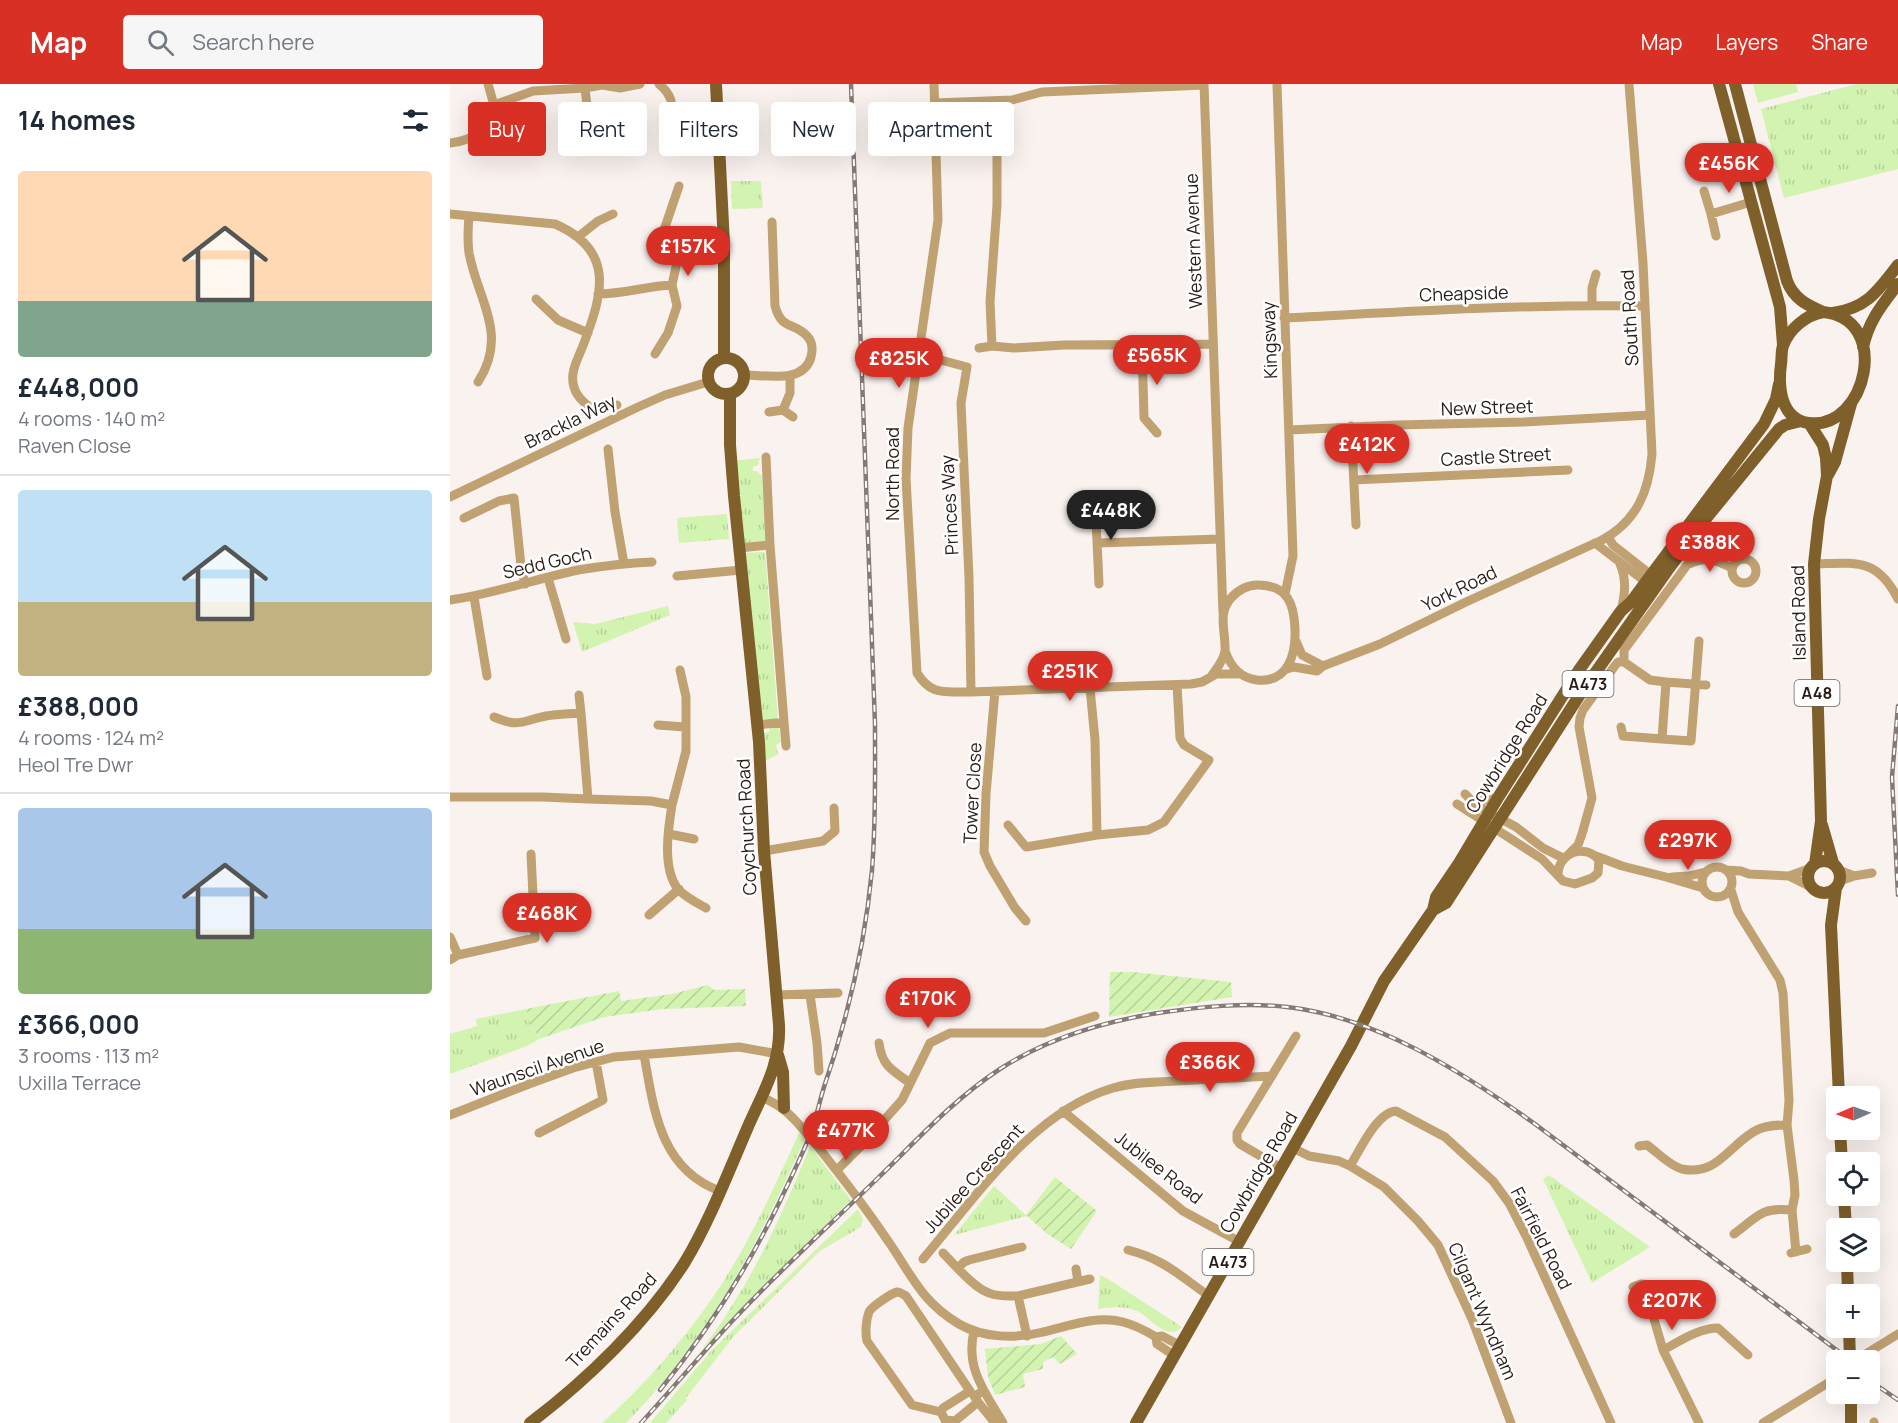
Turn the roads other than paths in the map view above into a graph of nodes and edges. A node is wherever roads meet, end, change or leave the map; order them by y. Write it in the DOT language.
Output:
graph roads {
  1 [pos="488,84"];
  2 [pos="640,84"];
  3 [pos="659,84"];
  4 [pos="716,84"];
  5 [pos="934,84"];
  6 [pos="1277,84"];
  7 [pos="1629,84"];
  8 [pos="1719,84"];
  9 [pos="1735,84"];
  10 [pos="1204,85"];
  11 [pos="585,88"];
  12 [pos="493,102"];
  13 [pos="502,102"];
  14 [pos="587,102"];
  15 [pos="672,102"];
  16 [pos="935,102"];
  17 [pos="961,102"];
  18 [pos="468,138"];
  19 [pos="450,143"];
  20 [pos="936,156"];
  21 [pos="997,156"];
  22 [pos="679,186"];
  23 [pos="1704,192"];
  24 [pos="1751,202"];
  25 [pos="1711,213"];
  26 [pos="450,214"];
  27 [pos="613,214"];
  28 [pos="469,216"];
  29 [pos="772,222"];
  30 [pos="1716,236"];
  31 [pos="578,237"];
  32 [pos="1898,264"];
  33 [pos="1596,274"];
  34 [pos="1898,284"];
  35 [pos="672,285"];
  36 [pos="598,294"];
  37 [pos="536,299"];
  38 [pos="1593,305"];
  39 [pos="1646,306"];
  40 [pos="1828,313"];
  41 [pos="1284,318"];
  42 [pos="588,333"];
  43 [pos="1213,344"];
  44 [pos="1142,345"];
  45 [pos="1783,345"];
  46 [pos="992,346"];
  47 [pos="1863,347"];
  48 [pos="978,348"];
  49 [pos="655,354"];
  50 [pos="918,354"];
  51 [pos="724,358"];
  52 [pos="746,375"];
  53 [pos="790,376"];
  54 [pos="478,382"];
  55 [pos="708,382"];
  56 [pos="1779,384"];
  57 [pos="730,394"];
  58 [pos="1851,402"];
  59 [pos="617,405"];
  60 [pos="783,411"];
  61 [pos="769,412"];
  62 [pos="1650,415"];
  63 [pos="792,417"];
  64 [pos="1805,422"];
  65 [pos="1351,426"];
  66 [pos="1289,430"];
  67 [pos="1157,433"];
  68 [pos="608,449"];
  69 [pos="763,463"];
  70 [pos="1568,470"];
  71 [pos="1827,476"];
  72 [pos="1354,480"];
  73 [pos="450,497"];
  74 [pos="1095,500"];
  75 [pos="464,518"];
  76 [pos="1356,525"];
  77 [pos="1608,537"];
  78 [pos="1220,539"];
  79 [pos="1098,543"];
  80 [pos="1595,543"];
  81 [pos="770,545"];
  82 [pos="740,548"];
  83 [pos="652,562"];
  84 [pos="1619,563"];
  85 [pos="624,564"];
  86 [pos="1814,564"];
  87 [pos="1732,568"];
  88 [pos="741,570"];
  89 [pos="677,576"];
  90 [pos="548,578"];
  91 [pos="1653,582"];
  92 [pos="525,584"];
  93 [pos="1099,584"];
  94 [pos="1285,594"];
  95 [pos="474,597"];
  96 [pos="1898,599"];
  97 [pos="450,600"];
  98 [pos="1621,611"];
  99 [pos="1223,613"];
  100 [pos="566,639"];
  101 [pos="1296,639"];
  102 [pos="1700,641"];
  103 [pos="1225,651"];
  104 [pos="1624,662"];
  105 [pos="1323,666"];
  106 [pos="680,669"];
  107 [pos="1287,669"];
  108 [pos="1239,674"];
  109 [pos="1212,675"];
  110 [pos="487,676"];
  111 [pos="1666,681"];
  112 [pos="1696,684"];
  113 [pos="1177,685"];
  114 [pos="1706,685"];
  115 [pos="1090,688"];
  116 [pos="995,691"];
  117 [pos="971,692"];
  118 [pos="579,695"];
  119 [pos="581,713"];
  120 [pos="494,717"];
  121 [pos="784,722"];
  122 [pos="658,725"];
  123 [pos="757,725"];
  124 [pos="685,727"];
  125 [pos="1620,727"];
  126 [pos="1662,739"];
  127 [pos="786,746"];
  128 [pos="1465,794"];
  129 [pos="1499,796"];
  130 [pos="450,797"];
  131 [pos="588,799"];
  132 [pos="1473,801"];
  133 [pos="1457,804"];
  134 [pos="672,805"];
  135 [pos="834,808"];
  136 [pos="1492,820"];
  137 [pos="1821,821"];
  138 [pos="1008,825"];
  139 [pos="669,834"];
  140 [pos="1582,834"];
  141 [pos="1096,835"];
  142 [pos="694,839"];
  143 [pos="764,851"];
  144 [pos="531,854"];
  145 [pos="1592,854"];
  146 [pos="1565,857"];
  147 [pos="1622,866"];
  148 [pos="1813,866"];
  149 [pos="1726,870"];
  150 [pos="1705,872"];
  151 [pos="1598,873"];
  152 [pos="1872,873"];
  153 [pos="1749,874"];
  154 [pos="1558,875"];
  155 [pos="1837,875"];
  156 [pos="1789,876"];
  157 [pos="1666,877"];
  158 [pos="1703,888"];
  159 [pos="1732,888"];
  160 [pos="678,889"];
  161 [pos="1817,890"];
  162 [pos="1721,897"];
  163 [pos="706,908"];
  164 [pos="1738,912"];
  165 [pos="649,915"];
  166 [pos="1026,921"];
  167 [pos="1831,925"];
  168 [pos="450,937"];
  169 [pos="454,957"];
  170 [pos="838,993"];
  171 [pos="776,995"];
  172 [pos="810,995"];
  173 [pos="1095,1016"];
  174 [pos="1296,1036"];
  175 [pos="879,1043"];
  176 [pos="778,1054"];
  177 [pos="644,1055"];
  178 [pos="596,1062"];
  179 [pos="819,1071"];
  180 [pos="1272,1076"];
  181 [pos="910,1083"];
  182 [pos="1839,1086"];
  183 [pos="761,1097"];
  184 [pos="784,1108"];
  185 [pos="1063,1111"];
  186 [pos="450,1115"];
  187 [pos="1787,1125"];
  188 [pos="539,1133"];
  189 [pos="1644,1142"];
  190 [pos="1293,1148"];
  191 [pos="1350,1166"];
  192 [pos="1281,1168"];
  193 [pos="837,1170"];
  194 [pos="720,1191"];
  195 [pos="1792,1210"];
  196 [pos="1740,1232"];
  197 [pos="1240,1242"];
  198 [pos="1022,1247"];
  199 [pos="1807,1249"];
  200 [pos="1128,1250"];
  201 [pos="1007,1251"];
  202 [pos="943,1253"];
  203 [pos="923,1259"];
  204 [pos="1009,1262"];
  205 [pos="958,1268"];
  206 [pos="1076,1269"];
  207 [pos="1090,1279"];
  208 [pos="1078,1282"];
  209 [pos="1633,1287"];
  210 [pos="1018,1296"];
  211 [pos="1209,1296"];
  212 [pos="974,1331"];
  213 [pos="1898,1334"];
  214 [pos="1026,1336"];
  215 [pos="1664,1350"];
  216 [pos="1872,1350"];
  217 [pos="1178,1351"];
  218 [pos="1748,1355"];
  219 [pos="1826,1384"];
  220 [pos="984,1391"];
  221 [pos="974,1396"];
  222 [pos="1851,1404"];
  223 [pos="941,1412"];
  224 [pos="948,1422"];
  225 [pos="530,1423"];
  226 [pos="995,1423"];
  227 [pos="1003,1423"];
  228 [pos="1136,1423"];
  229 [pos="1511,1423"];
  230 [pos="1611,1423"];
  231 [pos="1699,1423"];
  232 [pos="1763,1423"];
  233 [pos="1851,1423"];
  1 -- 12 [label="street"];
  2 -- 11 [label="street"];
  3 -- 15 [label="street"];
  4 -- 51 [label="main road"];
  5 -- 16 [label="street, North Road"];
  6 -- 41 [label="street, Kingsway"];
  7 -- 39 [label="street, South Road"];
  8 -- 24 [label="main road"];
  9 -- 40 [label="main road"];
  10 -- 17 [label="street"];
  10 -- 43 [label="street, Western Avenue"];
  11 -- 13 [label="street"];
  11 -- 14 [label="street"];
  18 -- 19 [label="street"];
  20 -- 50 [label="street, North Road"];
  21 -- 46 [label="street"];
  22 -- 35 [label="street"];
  23 -- 25 [label="street"];
  24 -- 25 [label="street"];
  24 -- 45 [label="main road"];
  25 -- 30 [label="street"];
  26 -- 28 [label="street"];
  27 -- 31 [label="street"];
  28 -- 31 [label="street"];
  28 -- 54 [label="street"];
  29 -- 53 [label="street"];
  31 -- 36 [label="street"];
  32 -- 40 [label="main road"];
  33 -- 38 [label="street"];
  34 -- 47 [label="main road, A48"];
  35 -- 36 [label="street"];
  35 -- 49 [label="street"];
  36 -- 42 [label="street"];
  37 -- 42 [label="street"];
  38 -- 39 [label="street, Cheapside"];
  38 -- 41 [label="street, Cheapside"];
  39 -- 62 [label="street, South Road"];
  40 -- 45 [label="main road"];
  40 -- 47 [label="main road, A48"];
  41 -- 66 [label="street, Kingsway"];
  42 -- 59 [label="street"];
  43 -- 44 [label="street"];
  43 -- 78 [label="street, Western Avenue"];
  44 -- 46 [label="street"];
  44 -- 67 [label="street"];
  45 -- 56 [label="main road, A48"];
  46 -- 48 [label="street"];
  47 -- 58 [label="main road, A48"];
  50 -- 117 [label="street, Princes Way"];
  50 -- 117 [label="street, North Road"];
  51 -- 52 [label="main road"];
  51 -- 55 [label="main road"];
  52 -- 53 [label="street"];
  52 -- 57 [label="main road"];
  53 -- 60 [label="street"];
  55 -- 57 [label="main road"];
  55 -- 73 [label="street, Brackla Way"];
  56 -- 64 [label="main road, A48"];
  56 -- 91 [label="main road, Cowbridge Road / A473"];
  57 -- 82 [label="main road, Coychurch Road"];
  58 -- 64 [label="main road, A48"];
  58 -- 71 [label="main road, A48"];
  60 -- 61 [label="street"];
  60 -- 63 [label="street"];
  62 -- 65 [label="street, New Street"];
  62 -- 77 [label="street, South Road"];
  64 -- 71 [label="main road, A48"];
  64 -- 91 [label="main road, Cowbridge Road / A473"];
  65 -- 66 [label="street, New Street"];
  65 -- 72 [label="street"];
  66 -- 94 [label="street, Kingsway"];
  68 -- 85 [label="street"];
  69 -- 81 [label="street"];
  70 -- 72 [label="street, Castle Street"];
  71 -- 86 [label="main road, Island Road / A48"];
  72 -- 76 [label="street"];
  74 -- 79 [label="street"];
  75 -- 92 [label="street"];
  77 -- 80 [label="street, York Road"];
  77 -- 91 [label="street"];
  78 -- 79 [label="street"];
  78 -- 99 [label="street, Western Avenue"];
  79 -- 93 [label="street"];
  80 -- 84 [label="street"];
  80 -- 105 [label="street, York Road"];
  81 -- 82 [label="street"];
  81 -- 121 [label="street"];
  82 -- 88 [label="main road, Coychurch Road"];
  83 -- 85 [label="street, Sedd Goch"];
  84 -- 91 [label="street"];
  84 -- 98 [label="street"];
  85 -- 90 [label="street, Sedd Goch"];
  86 -- 96 [label="street"];
  86 -- 137 [label="main road, Island Road / A48"];
  87 -- 104 [label="street"];
  88 -- 89 [label="street"];
  88 -- 123 [label="main road, Coychurch Road"];
  90 -- 92 [label="street, Sedd Goch"];
  90 -- 100 [label="street"];
  91 -- 98 [label="main road, Cowbridge Road / A473"];
  91 -- 136 [label="main road, Cowbridge Road / A473"];
  92 -- 95 [label="street, Sedd Goch"];
  94 -- 99 [label="street"];
  94 -- 101 [label="street"];
  95 -- 97 [label="street, Sedd Goch"];
  95 -- 110 [label="street"];
  98 -- 129 [label="main road, Cowbridge Road / A473"];
  99 -- 103 [label="street"];
  101 -- 105 [label="street"];
  101 -- 107 [label="street"];
  102 -- 112 [label="street"];
  103 -- 108 [label="street"];
  103 -- 109 [label="street"];
  104 -- 111 [label="street"];
  104 -- 140 [label="street"];
  105 -- 107 [label="street, York Road"];
  106 -- 124 [label="street"];
  107 -- 108 [label="street"];
  108 -- 109 [label="street"];
  109 -- 113 [label="street"];
  111 -- 112 [label="street"];
  111 -- 126 [label="street"];
  112 -- 114 [label="street"];
  112 -- 126 [label="street"];
  113 -- 115 [label="street"];
  113 -- 141 [label="street"];
  115 -- 116 [label="street"];
  115 -- 141 [label="street"];
  116 -- 117 [label="street"];
  116 -- 166 [label="street, Tower Close"];
  118 -- 119 [label="street"];
  119 -- 120 [label="street"];
  119 -- 131 [label="street"];
  121 -- 123 [label="street"];
  121 -- 127 [label="street"];
  122 -- 124 [label="street"];
  123 -- 143 [label="main road, Coychurch Road"];
  124 -- 134 [label="street"];
  125 -- 126 [label="street"];
  128 -- 132 [label="street"];
  129 -- 132 [label="street"];
  129 -- 136 [label="main road, Cowbridge Road / A473"];
  130 -- 131 [label="street"];
  131 -- 134 [label="street"];
  132 -- 136 [label="street"];
  133 -- 136 [label="street"];
  134 -- 139 [label="street"];
  135 -- 143 [label="street"];
  136 -- 146 [label="street"];
  136 -- 154 [label="street"];
  136 -- 190 [label="main road, Cowbridge Road / A473"];
  137 -- 148 [label="main road, A48"];
  137 -- 155 [label="main road, A48"];
  138 -- 141 [label="street"];
  139 -- 142 [label="street"];
  139 -- 160 [label="street"];
  140 -- 145 [label="street"];
  140 -- 146 [label="street"];
  143 -- 171 [label="main road, Coychurch Road"];
  144 -- 169 [label="street"];
  145 -- 146 [label="street"];
  145 -- 147 [label="street"];
  145 -- 151 [label="street"];
  146 -- 154 [label="street"];
  147 -- 151 [label="street"];
  147 -- 157 [label="street"];
  148 -- 155 [label="main road"];
  148 -- 156 [label="street"];
  148 -- 161 [label="main road, A48"];
  149 -- 150 [label="street"];
  149 -- 153 [label="street"];
  149 -- 159 [label="street"];
  150 -- 157 [label="street"];
  150 -- 158 [label="street"];
  151 -- 154 [label="street"];
  152 -- 155 [label="street"];
  153 -- 156 [label="street"];
  153 -- 159 [label="street"];
  155 -- 161 [label="main road"];
  155 -- 167 [label="main road, A48"];
  156 -- 161 [label="street"];
  157 -- 158 [label="street"];
  158 -- 162 [label="street"];
  159 -- 162 [label="street"];
  159 -- 164 [label="street"];
  160 -- 163 [label="street"];
  160 -- 165 [label="street"];
  161 -- 167 [label="main road, A48"];
  162 -- 164 [label="street"];
  164 -- 187 [label="street"];
  167 -- 182 [label="main road, A48"];
  168 -- 169 [label="street"];
  170 -- 172 [label="street"];
  171 -- 172 [label="street"];
  171 -- 176 [label="main road, Coychurch Road"];
  172 -- 179 [label="street"];
  173 -- 181 [label="street"];
  174 -- 180 [label="street"];
  175 -- 181 [label="street"];
  176 -- 177 [label="street, Waunscil Avenue"];
  176 -- 183 [label="main road, Coychurch Road"];
  176 -- 184 [label="main road"];
  177 -- 178 [label="street, Waunscil Avenue"];
  177 -- 194 [label="street"];
  178 -- 186 [label="street, Waunscil Avenue"];
  178 -- 188 [label="street"];
  180 -- 185 [label="street, Jubilee Crescent"];
  180 -- 192 [label="street"];
  181 -- 193 [label="street"];
  183 -- 184 [label="street"];
  183 -- 194 [label="main road, Tremains Road"];
  184 -- 193 [label="street"];
  185 -- 197 [label="street, Jubilee Road"];
  185 -- 203 [label="street, Jubilee Crescent"];
  187 -- 189 [label="street"];
  187 -- 195 [label="street"];
  190 -- 191 [label="street, Cilgant Wyndham"];
  190 -- 192 [label="main road, Cowbridge Road / A473"];
  191 -- 229 [label="street, Cilgant Wyndham"];
  191 -- 230 [label="street, Fairfield Road"];
  192 -- 197 [label="main road, Cowbridge Road / A473"];
  193 -- 212 [label="street"];
  194 -- 225 [label="main road, Tremains Road"];
  195 -- 196 [label="street"];
  195 -- 199 [label="street"];
  197 -- 211 [label="main road, Cowbridge Road / A473"];
  198 -- 201 [label="street"];
  200 -- 211 [label="street"];
  201 -- 204 [label="street"];
  201 -- 205 [label="street"];
  202 -- 205 [label="street"];
  205 -- 210 [label="street"];
  206 -- 208 [label="street"];
  207 -- 208 [label="street"];
  208 -- 210 [label="street"];
  209 -- 215 [label="street"];
  210 -- 214 [label="street"];
  211 -- 217 [label="main road, Cowbridge Road / A473"];
  212 -- 214 [label="street"];
  212 -- 220 [label="street"];
  213 -- 216 [label="street"];
  214 -- 217 [label="street"];
  215 -- 218 [label="street"];
  215 -- 231 [label="street"];
  217 -- 228 [label="main road, Cowbridge Road / A473"];
  219 -- 232 [label="street"];
  220 -- 221 [label="street"];
  220 -- 227 [label="street"];
  221 -- 223 [label="street"];
  221 -- 223 [label="street"];
  221 -- 224 [label="street"];
  221 -- 226 [label="street"];
  222 -- 233 [label="main road"];
  223 -- 224 [label="street"];
}
